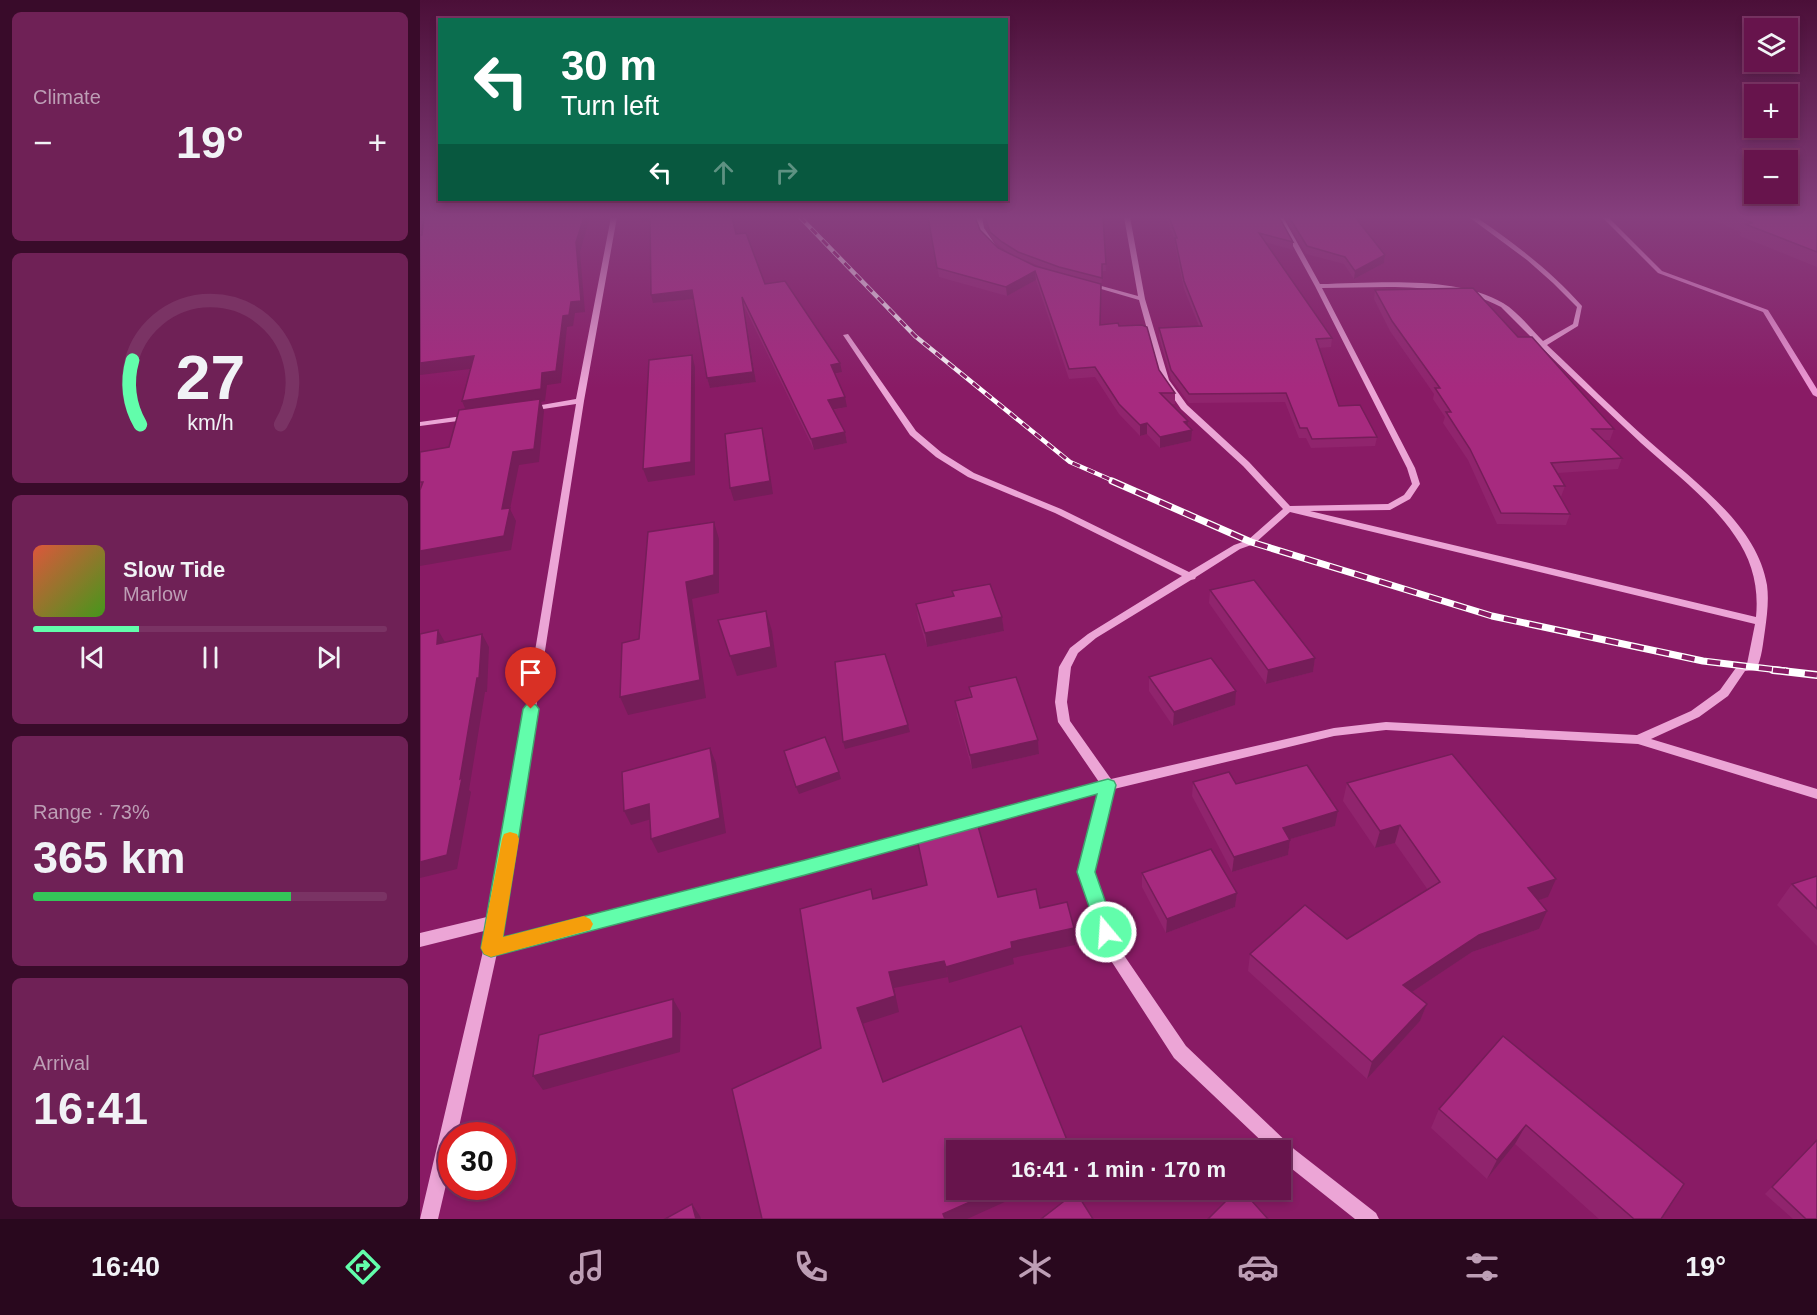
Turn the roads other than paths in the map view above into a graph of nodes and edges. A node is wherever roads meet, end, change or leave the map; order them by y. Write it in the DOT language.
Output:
graph roads {
  1 [pos="604,274"];
  2 [pos="1137,274"];
  3 [pos="1311,274"];
  4 [pos="1547,274"];
  5 [pos="1077,281"];
  6 [pos="1318,286"];
  7 [pos="1142,299"];
  8 [pos="846,335"];
  9 [pos="1543,344"];
  10 [pos="580,402"];
  11 [pos="523,410"];
  12 [pos="477,416"];
  13 [pos="420,424"];
  14 [pos="1288,509"];
  15 [pos="1191,577"];
  16 [pos="1762,622"];
  17 [pos="1638,740"];
  18 [pos="1108,785"];
  19 [pos="1817,794"];
  20 [pos="497,921"];
  21 [pos="420,940"];
  22 [pos="491,948"];
  23 [pos="429,1219"];
  24 [pos="1370,1219"];
  1 -- 10 [label="street"];
  2 -- 7 [label="street"];
  3 -- 6 [label="street"];
  4 -- 9 [label="street"];
  5 -- 7 [label="street"];
  6 -- 9 [label="street"];
  6 -- 14 [label="street"];
  7 -- 14 [label="street"];
  8 -- 15 [label="street"];
  9 -- 16 [label="street"];
  10 -- 11 [label="street"];
  10 -- 20 [label="street"];
  12 -- 13 [label="street"];
  14 -- 15 [label="street"];
  14 -- 16 [label="street"];
  15 -- 18 [label="street"];
  16 -- 17 [label="street"];
  17 -- 18 [label="street"];
  17 -- 19 [label="street"];
  18 -- 22 [label="street"];
  18 -- 24 [label="street"];
  20 -- 21 [label="street"];
  20 -- 22 [label="street"];
  22 -- 23 [label="street"];
}
